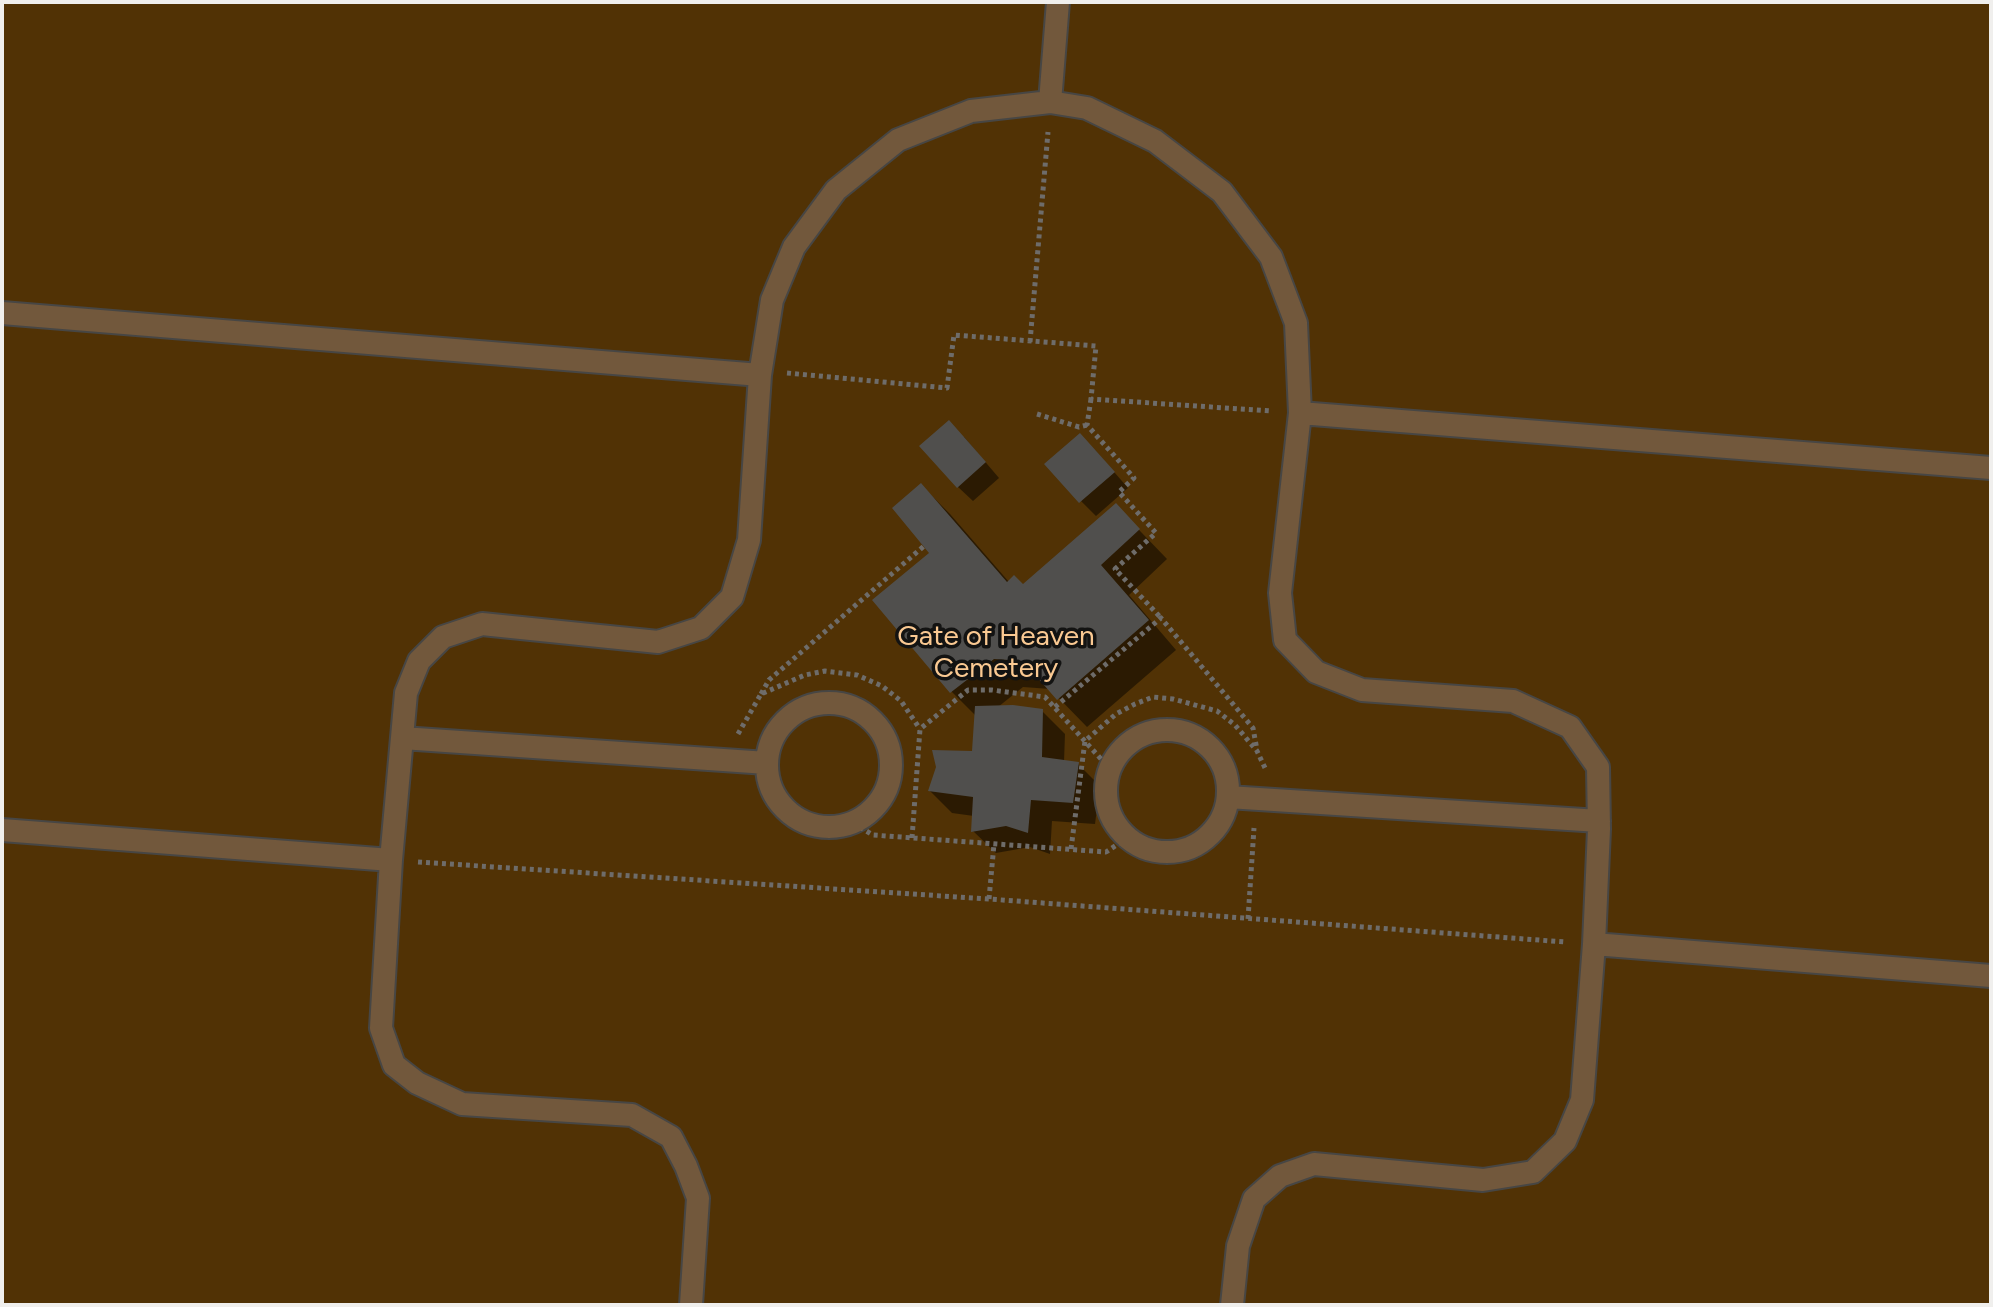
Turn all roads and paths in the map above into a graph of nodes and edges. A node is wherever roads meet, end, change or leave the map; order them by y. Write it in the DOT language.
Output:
graph roads {
  1 [pos="1058,2"];
  2 [pos="1050,102"];
  3 [pos="2,313"];
  4 [pos="1030,342"];
  5 [pos="761,373"];
  6 [pos="1091,399"];
  7 [pos="1300,413"];
  8 [pos="1037,414"];
  9 [pos="1087,425"];
  10 [pos="1991,468"];
  11 [pos="924,546"];
  12 [pos="1161,618"];
  13 [pos="761,694"];
  14 [pos="1055,707"];
  15 [pos="920,729"];
  16 [pos="402,738"];
  17 [pos="1085,741"];
  18 [pos="1257,751"];
  19 [pos="730,761"];
  20 [pos="767,763"];
  21 [pos="1110,769"];
  22 [pos="1228,797"];
  23 [pos="1266,800"];
  24 [pos="1599,821"];
  25 [pos="853,823"];
  26 [pos="2,830"];
  27 [pos="912,838"];
  28 [pos="1127,838"];
  29 [pos="994,844"];
  30 [pos="1071,849"];
  31 [pos="391,860"];
  32 [pos="989,899"];
  33 [pos="1248,919"];
  34 [pos="1594,944"];
  35 [pos="1991,976"];
  36 [pos="691,1305"];
  37 [pos="1232,1305"];
  1 -- 2 [label="lane"];
  2 -- 4 [label="path"];
  2 -- 5 [label="lane"];
  2 -- 7 [label="lane"];
  3 -- 5 [label="lane"];
  4 -- 5 [label="path"];
  4 -- 6 [label="path"];
  5 -- 16 [label="lane"];
  6 -- 7 [label="path"];
  6 -- 9 [label="path"];
  7 -- 10 [label="lane"];
  7 -- 24 [label="lane"];
  8 -- 9 [label="path"];
  9 -- 12 [label="path"];
  11 -- 13 [label="path"];
  12 -- 14 [label="path"];
  12 -- 18 [label="path"];
  13 -- 15 [label="path"];
  13 -- 19 [label="path"];
  14 -- 15 [label="path"];
  14 -- 17 [label="path"];
  15 -- 27 [label="path"];
  16 -- 19 [label="lane"];
  16 -- 31 [label="lane"];
  17 -- 18 [label="path"];
  17 -- 21 [label="path"];
  17 -- 30 [label="path"];
  18 -- 23 [label="path"];
  19 -- 20 [label="lane"];
  20 -- 25 [label="lane"];
  20 -- 25 [label="lane"];
  21 -- 22 [label="lane"];
  21 -- 28 [label="lane"];
  22 -- 23 [label="lane"];
  22 -- 28 [label="lane"];
  23 -- 24 [label="lane"];
  23 -- 33 [label="path"];
  24 -- 34 [label="lane"];
  25 -- 27 [label="path"];
  26 -- 31 [label="lane"];
  27 -- 29 [label="path"];
  28 -- 30 [label="path"];
  29 -- 30 [label="path"];
  29 -- 32 [label="path"];
  31 -- 32 [label="path"];
  31 -- 36 [label="lane"];
  32 -- 33 [label="path"];
  33 -- 34 [label="path"];
  34 -- 35 [label="lane"];
  34 -- 37 [label="lane"];
}
